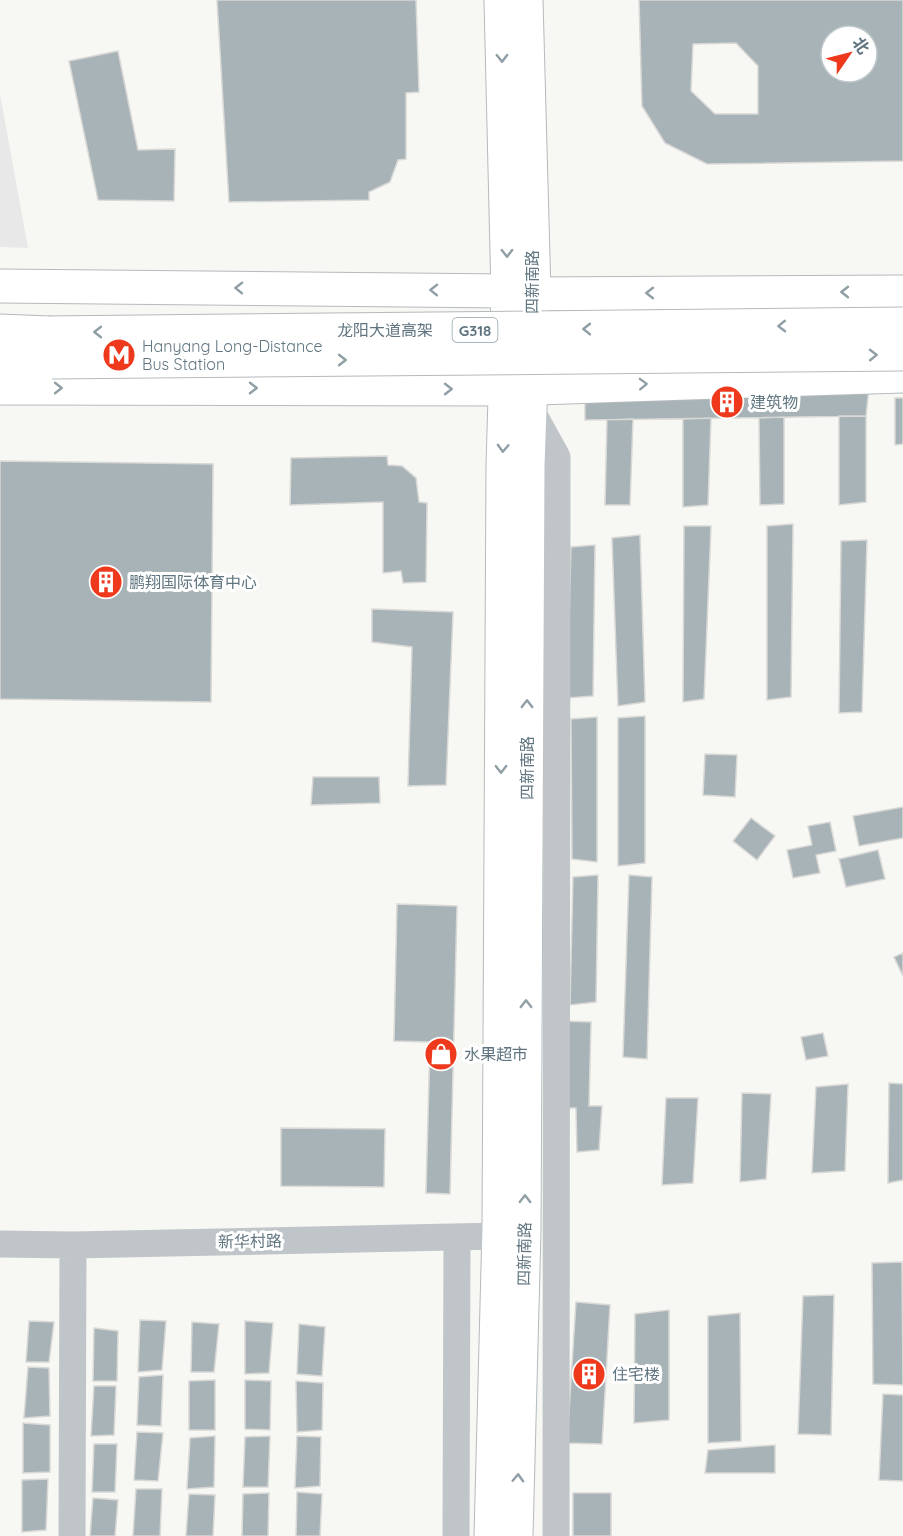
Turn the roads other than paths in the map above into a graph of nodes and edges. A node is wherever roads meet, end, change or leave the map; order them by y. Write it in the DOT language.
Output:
graph roads {
  1 [pos="501,0"];
  2 [pos="526,0"];
  3 [pos="0,286"];
  4 [pos="521,292"];
  5 [pos="903,292"];
  6 [pos="903,324"];
  7 [pos="0,331"];
  8 [pos="50,347"];
  9 [pos="903,354"];
  10 [pos="0,362"];
  11 [pos="903,376"];
  12 [pos="0,388"];
  13 [pos="522,395"];
  14 [pos="499,1236"];
  15 [pos="457,1237"];
  16 [pos="0,1244"];
  17 [pos="73,1245"];
  18 [pos="72,1536"];
  19 [pos="456,1536"];
  20 [pos="491,1536"];
  21 [pos="516,1536"];
  22 [pos="556,1536"];
  1 -- 4 [label="main road, 四新南路, one-way"];
  2 -- 4 [label="main road, 四新南路"];
  4 -- 3 [label="main road, one-way"];
  5 -- 4 [label="main road, one-way"];
  4 -- 13 [label="main road, 四新南路"];
  6 -- 8 [label="main road, 龙阳大道高架 / G318, one-way, bridge"];
  7 -- 8 [label="main road, G318"];
  8 -- 9 [label="main road, 龙阳大道高架 / G318, one-way, bridge"];
  8 -- 10 [label="main road, G318"];
  13 -- 11 [label="main road, one-way"];
  12 -- 13 [label="main road, one-way"];
  13 -- 14 [label="main road, 四新南路, one-way"];
  21 -- 13 [label="main road, 四新南路, one-way"];
  13 -- 22 [label="street"];
  14 -- 15 [label="street, 新华村路"];
  14 -- 20 [label="main road, 四新南路"];
  15 -- 17 [label="street, 新华村路"];
  15 -- 19 [label="street"];
  16 -- 17 [label="street, 新华村路"];
  17 -- 18 [label="street"];
}
